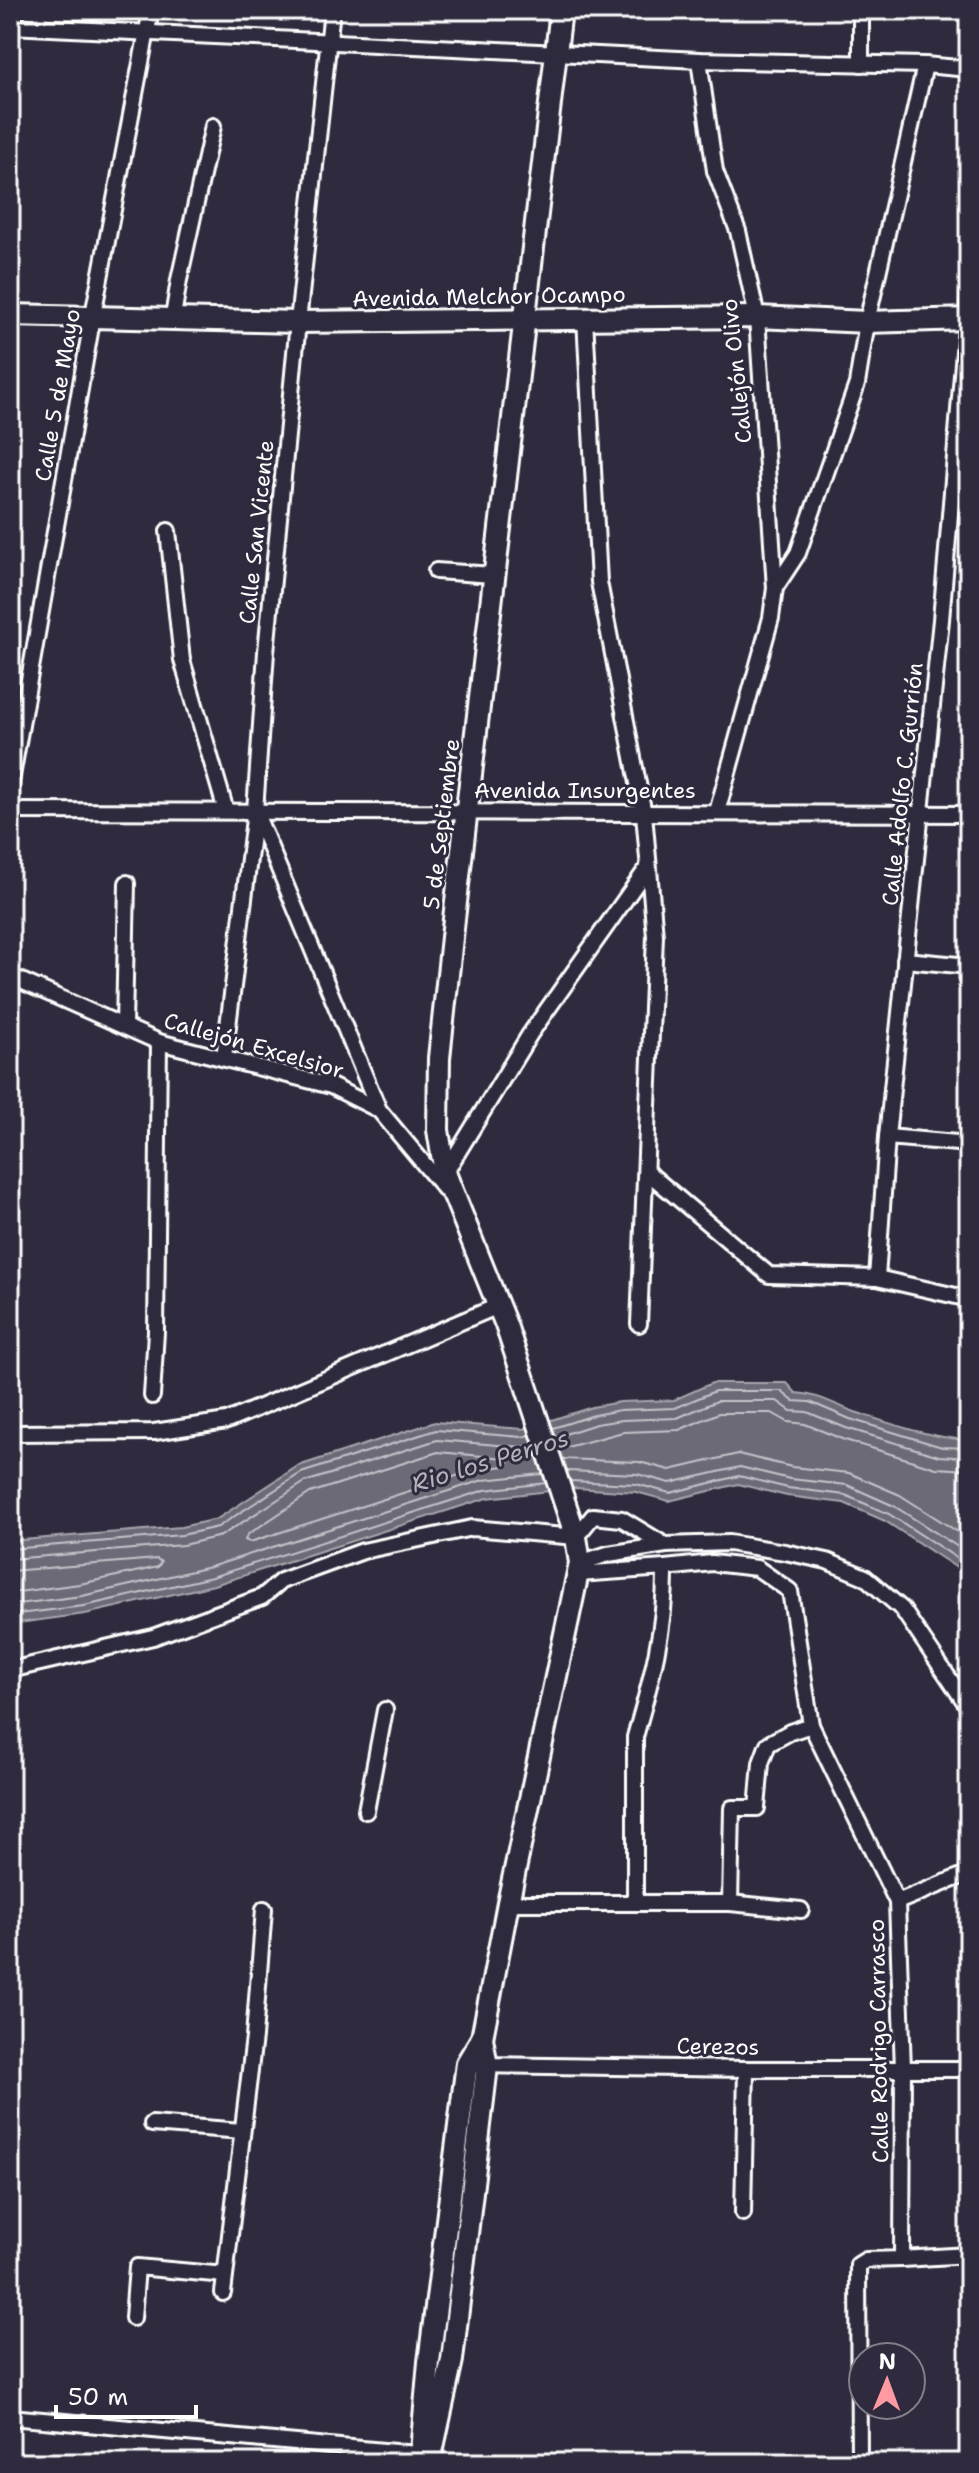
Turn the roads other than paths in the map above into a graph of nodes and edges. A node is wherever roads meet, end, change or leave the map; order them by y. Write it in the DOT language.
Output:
graph roads {
  1 [pos="151,10"];
  2 [pos="332,10"];
  3 [pos="561,10"];
  4 [pos="861,10"];
  5 [pos="10,26"];
  6 [pos="147,32"];
  7 [pos="329,41"];
  8 [pos="557,53"];
  9 [pos="699,60"];
  10 [pos="861,64"];
  11 [pos="925,65"];
  12 [pos="969,69"];
  13 [pos="213,126"];
  14 [pos="969,293"];
  15 [pos="10,315"];
  16 [pos="93,315"];
  17 [pos="173,317"];
  18 [pos="757,317"];
  19 [pos="524,318"];
  20 [pos="585,318"];
  21 [pos="968,319"];
  22 [pos="298,322"];
  23 [pos="867,322"];
  24 [pos="168,531"];
  25 [pos="436,571"];
  26 [pos="493,575"];
  27 [pos="775,588"];
  28 [pos="10,788"];
  29 [pos="10,811"];
  30 [pos="226,811"];
  31 [pos="255,811"];
  32 [pos="717,812"];
  33 [pos="468,813"];
  34 [pos="644,814"];
  35 [pos="969,814"];
  36 [pos="921,815"];
  37 [pos="648,867"];
  38 [pos="127,883"];
  39 [pos="905,960"];
  40 [pos="969,966"];
  41 [pos="10,976"];
  42 [pos="124,1026"];
  43 [pos="159,1042"];
  44 [pos="224,1058"];
  45 [pos="379,1110"];
  46 [pos="887,1137"];
  47 [pos="969,1144"];
  48 [pos="646,1171"];
  49 [pos="445,1173"];
  50 [pos="454,1200"];
  51 [pos="877,1278"];
  52 [pos="969,1299"];
  53 [pos="498,1306"];
  54 [pos="639,1324"];
  55 [pos="152,1396"];
  56 [pos="10,1433"];
  57 [pos="576,1537"];
  58 [pos="665,1545"];
  59 [pos="579,1568"];
  60 [pos="665,1568"];
  61 [pos="10,1670"];
  62 [pos="969,1708"];
  63 [pos="385,1710"];
  64 [pos="811,1725"];
  65 [pos="366,1811"];
  66 [pos="969,1873"];
  67 [pos="897,1902"];
  68 [pos="508,1903"];
  69 [pos="635,1903"];
  70 [pos="730,1903"];
  71 [pos="264,1909"];
  72 [pos="801,1910"];
  73 [pos="477,2064"];
  74 [pos="746,2069"];
  75 [pos="903,2069"];
  76 [pos="969,2069"];
  77 [pos="152,2124"];
  78 [pos="242,2131"];
  79 [pos="743,2213"];
  80 [pos="969,2255"];
  81 [pos="902,2259"];
  82 [pos="225,2275"];
  83 [pos="223,2293"];
  84 [pos="133,2318"];
  85 [pos="10,2417"];
  86 [pos="428,2460"];
  87 [pos="859,2463"];
  1 -- 6 [label="street, Calle 5 de Mayo"];
  2 -- 7 [label="street, Calle San Vicente"];
  3 -- 8 [label="street, 5 de Septiembre"];
  4 -- 10 [label="street"];
  5 -- 6 [label="street"];
  6 -- 7 [label="street"];
  6 -- 16 [label="street, Calle 5 de Mayo"];
  7 -- 8 [label="street"];
  7 -- 22 [label="street, Calle San Vicente"];
  8 -- 9 [label="street"];
  8 -- 19 [label="street, 5 de Septiembre"];
  9 -- 10 [label="street"];
  9 -- 18 [label="street, Callejón Olivo"];
  10 -- 11 [label="street"];
  11 -- 12 [label="street"];
  11 -- 23 [label="street"];
  13 -- 17 [label="street"];
  14 -- 21 [label="street, Calle Adolfo C. Gurrión"];
  15 -- 16 [label="street, Avenida Melchor Ocampo"];
  16 -- 17 [label="street, Avenida Melchor Ocampo"];
  16 -- 28 [label="street, Calle 5 de Mayo"];
  17 -- 22 [label="street, Avenida Melchor Ocampo"];
  18 -- 20 [label="street, Avenida Melchor Ocampo"];
  18 -- 23 [label="street, Avenida Melchor Ocampo"];
  18 -- 27 [label="street, Callejón Olivo"];
  19 -- 20 [label="street, Avenida Melchor Ocampo"];
  19 -- 22 [label="street, Avenida Melchor Ocampo"];
  19 -- 26 [label="street, 5 de Septiembre"];
  20 -- 34 [label="street"];
  21 -- 23 [label="street, Avenida Melchor Ocampo"];
  21 -- 36 [label="street, Calle Adolfo C. Gurrión"];
  22 -- 31 [label="street, Calle San Vicente"];
  23 -- 27 [label="street"];
  24 -- 30 [label="street"];
  25 -- 26 [label="street"];
  26 -- 33 [label="street, 5 de Septiembre"];
  27 -- 32 [label="street"];
  29 -- 30 [label="street, Avenida Insurgentes"];
  30 -- 31 [label="street, Avenida Insurgentes"];
  31 -- 33 [label="street, Avenida Insurgentes"];
  31 -- 44 [label="street, Calle San Vicente"];
  31 -- 45 [label="street"];
  32 -- 34 [label="street, Avenida Insurgentes"];
  32 -- 36 [label="street, Avenida Insurgentes"];
  33 -- 34 [label="street, Avenida Insurgentes"];
  33 -- 49 [label="street, 5 de Septiembre"];
  34 -- 37 [label="street"];
  35 -- 36 [label="street, Avenida Insurgentes"];
  36 -- 39 [label="street, Calle Adolfo C. Gurrión"];
  37 -- 48 [label="street"];
  37 -- 49 [label="street"];
  38 -- 42 [label="street"];
  39 -- 40 [label="street"];
  39 -- 46 [label="street, Calle Adolfo C. Gurrión"];
  41 -- 42 [label="street, Callejón Excelsior"];
  42 -- 43 [label="street, Callejón Excelsior"];
  43 -- 44 [label="street, Callejón Excelsior"];
  43 -- 55 [label="street"];
  44 -- 45 [label="street, Callejón Excelsior"];
  45 -- 50 [label="street, Callejón Excelsior"];
  46 -- 47 [label="street"];
  46 -- 51 [label="street, Calle Adolfo C. Gurrión"];
  48 -- 51 [label="street"];
  48 -- 54 [label="street"];
  49 -- 50 [label="street, 5 de Septiembre"];
  50 -- 53 [label="street, 5 de Septiembre"];
  51 -- 52 [label="street"];
  53 -- 56 [label="street"];
  53 -- 57 [label="street, 5 de Septiembre"];
  57 -- 58 [label="street"];
  57 -- 59 [label="street, 5 de Septiembre"];
  57 -- 61 [label="street"];
  58 -- 59 [label="street"];
  58 -- 62 [label="street"];
  59 -- 60 [label="street, Calle Rodrigo Carrasco"];
  59 -- 68 [label="street"];
  60 -- 64 [label="street, Calle Rodrigo Carrasco"];
  60 -- 69 [label="street"];
  63 -- 65 [label="street"];
  64 -- 67 [label="street, Calle Rodrigo Carrasco"];
  64 -- 70 [label="street"];
  66 -- 67 [label="street"];
  67 -- 75 [label="street, Calle Rodrigo Carrasco"];
  68 -- 69 [label="street"];
  68 -- 73 [label="street"];
  69 -- 70 [label="street"];
  70 -- 72 [label="street"];
  71 -- 78 [label="street"];
  73 -- 74 [label="street, Cerezos"];
  73 -- 86 [label="street"];
  74 -- 75 [label="street, Cerezos"];
  74 -- 79 [label="street"];
  75 -- 76 [label="street, Cerezos"];
  75 -- 81 [label="street, Calle Rodrigo Carrasco"];
  77 -- 78 [label="street"];
  78 -- 82 [label="street"];
  80 -- 81 [label="street"];
  81 -- 87 [label="street"];
  82 -- 83 [label="street"];
  82 -- 84 [label="street"];
  85 -- 86 [label="street"];
}
